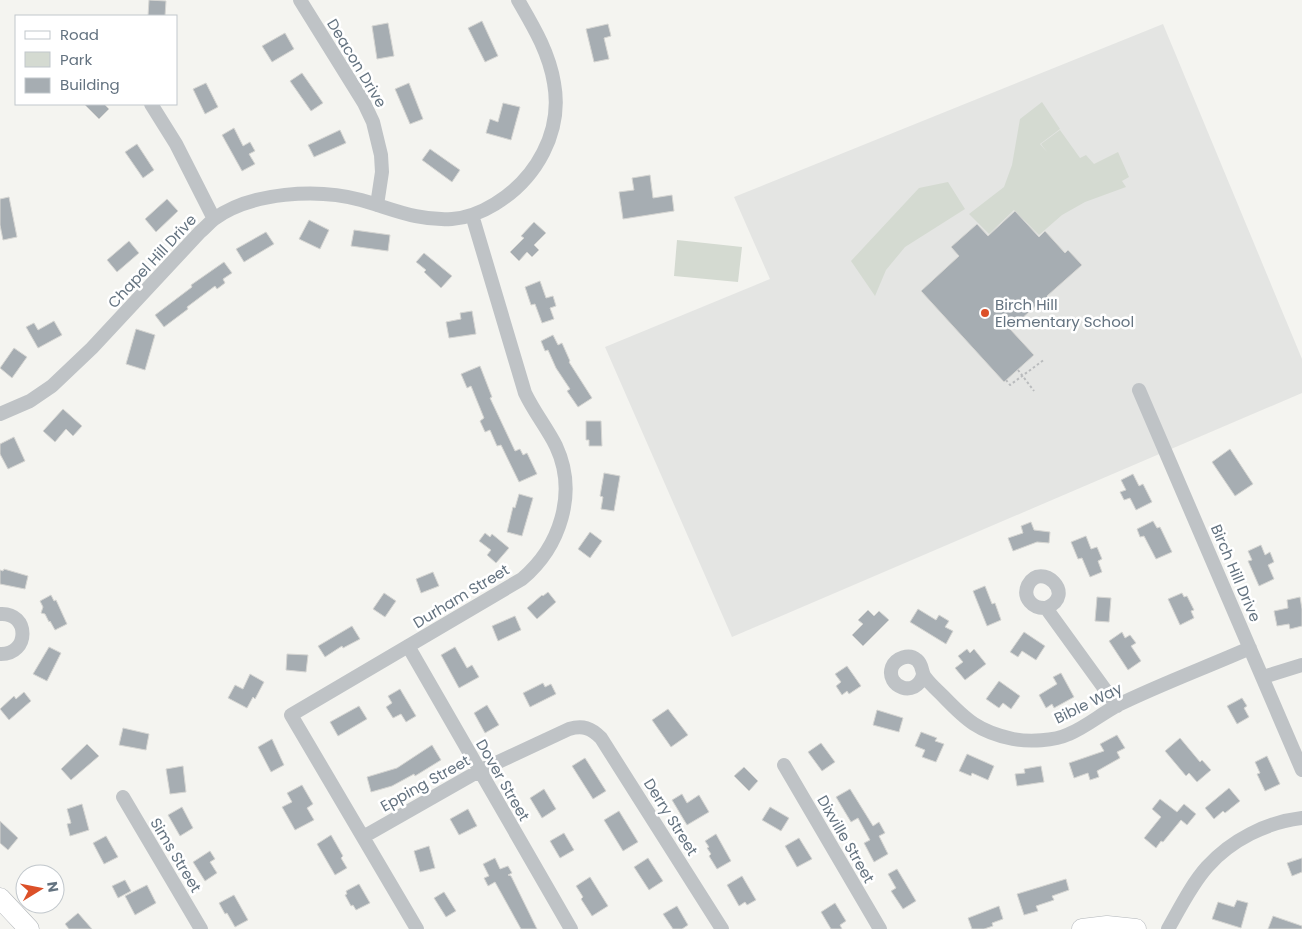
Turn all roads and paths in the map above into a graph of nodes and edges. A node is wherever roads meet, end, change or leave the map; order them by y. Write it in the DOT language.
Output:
graph roads {
  1 [pos="300,0"];
  2 [pos="518,0"];
  3 [pos="152,105"];
  4 [pos="377,205"];
  5 [pos="472,215"];
  6 [pos="214,219"];
  7 [pos="1045,359"];
  8 [pos="1018,370"];
  9 [pos="1023,376"];
  10 [pos="1006,380"];
  11 [pos="1139,390"];
  12 [pos="1034,391"];
  13 [pos="0,414"];
  14 [pos="1046,608"];
  15 [pos="0,614"];
  16 [pos="408,646"];
  17 [pos="1250,648"];
  18 [pos="0,654"];
  19 [pos="1302,665"];
  20 [pos="923,675"];
  21 [pos="1263,677"];
  22 [pos="1117,706"];
  23 [pos="587,727"];
  24 [pos="784,765"];
  25 [pos="1302,770"];
  26 [pos="479,771"];
  27 [pos="123,797"];
  28 [pos="1302,818"];
  29 [pos="362,837"];
  30 [pos="0,898"];
  31 [pos="29,929"];
  32 [pos="201,929"];
  33 [pos="417,929"];
  34 [pos="571,929"];
  35 [pos="722,929"];
  36 [pos="880,929"];
  37 [pos="1082,929"];
  38 [pos="1136,929"];
  39 [pos="1168,929"];
  1 -- 4 [label="street, Deacon Drive"];
  2 -- 5 [label="street, Chapel Hill Drive"];
  3 -- 6 [label="street"];
  4 -- 5 [label="street, Chapel Hill Drive"];
  4 -- 6 [label="street, Chapel Hill Drive"];
  5 -- 16 [label="street, Durham Street"];
  6 -- 13 [label="street, Chapel Hill Drive"];
  7 -- 9 [label="path"];
  8 -- 9 [label="path"];
  9 -- 10 [label="path"];
  9 -- 12 [label="path"];
  11 -- 17 [label="street, Birch Hill Drive"];
  14 -- 22 [label="street"];
  15 -- 18 [label="street"];
  16 -- 26 [label="street, Dover Street"];
  16 -- 29 [label="street, Durham Street"];
  17 -- 21 [label="street, Birch Hill Drive"];
  17 -- 22 [label="street, Bible Way"];
  19 -- 21 [label="street"];
  20 -- 22 [label="street, Bible Way"];
  21 -- 25 [label="street, Birch Hill Drive"];
  23 -- 26 [label="street, Epping Street"];
  23 -- 35 [label="street, Derry Street"];
  24 -- 36 [label="street, Dixville Street"];
  26 -- 29 [label="street, Epping Street"];
  26 -- 34 [label="street, Dover Street"];
  27 -- 32 [label="street, Sims Street"];
  28 -- 39 [label="street"];
  29 -- 33 [label="street, Durham Street"];
  30 -- 31 [label="street"];
  37 -- 38 [label="street"];
}
